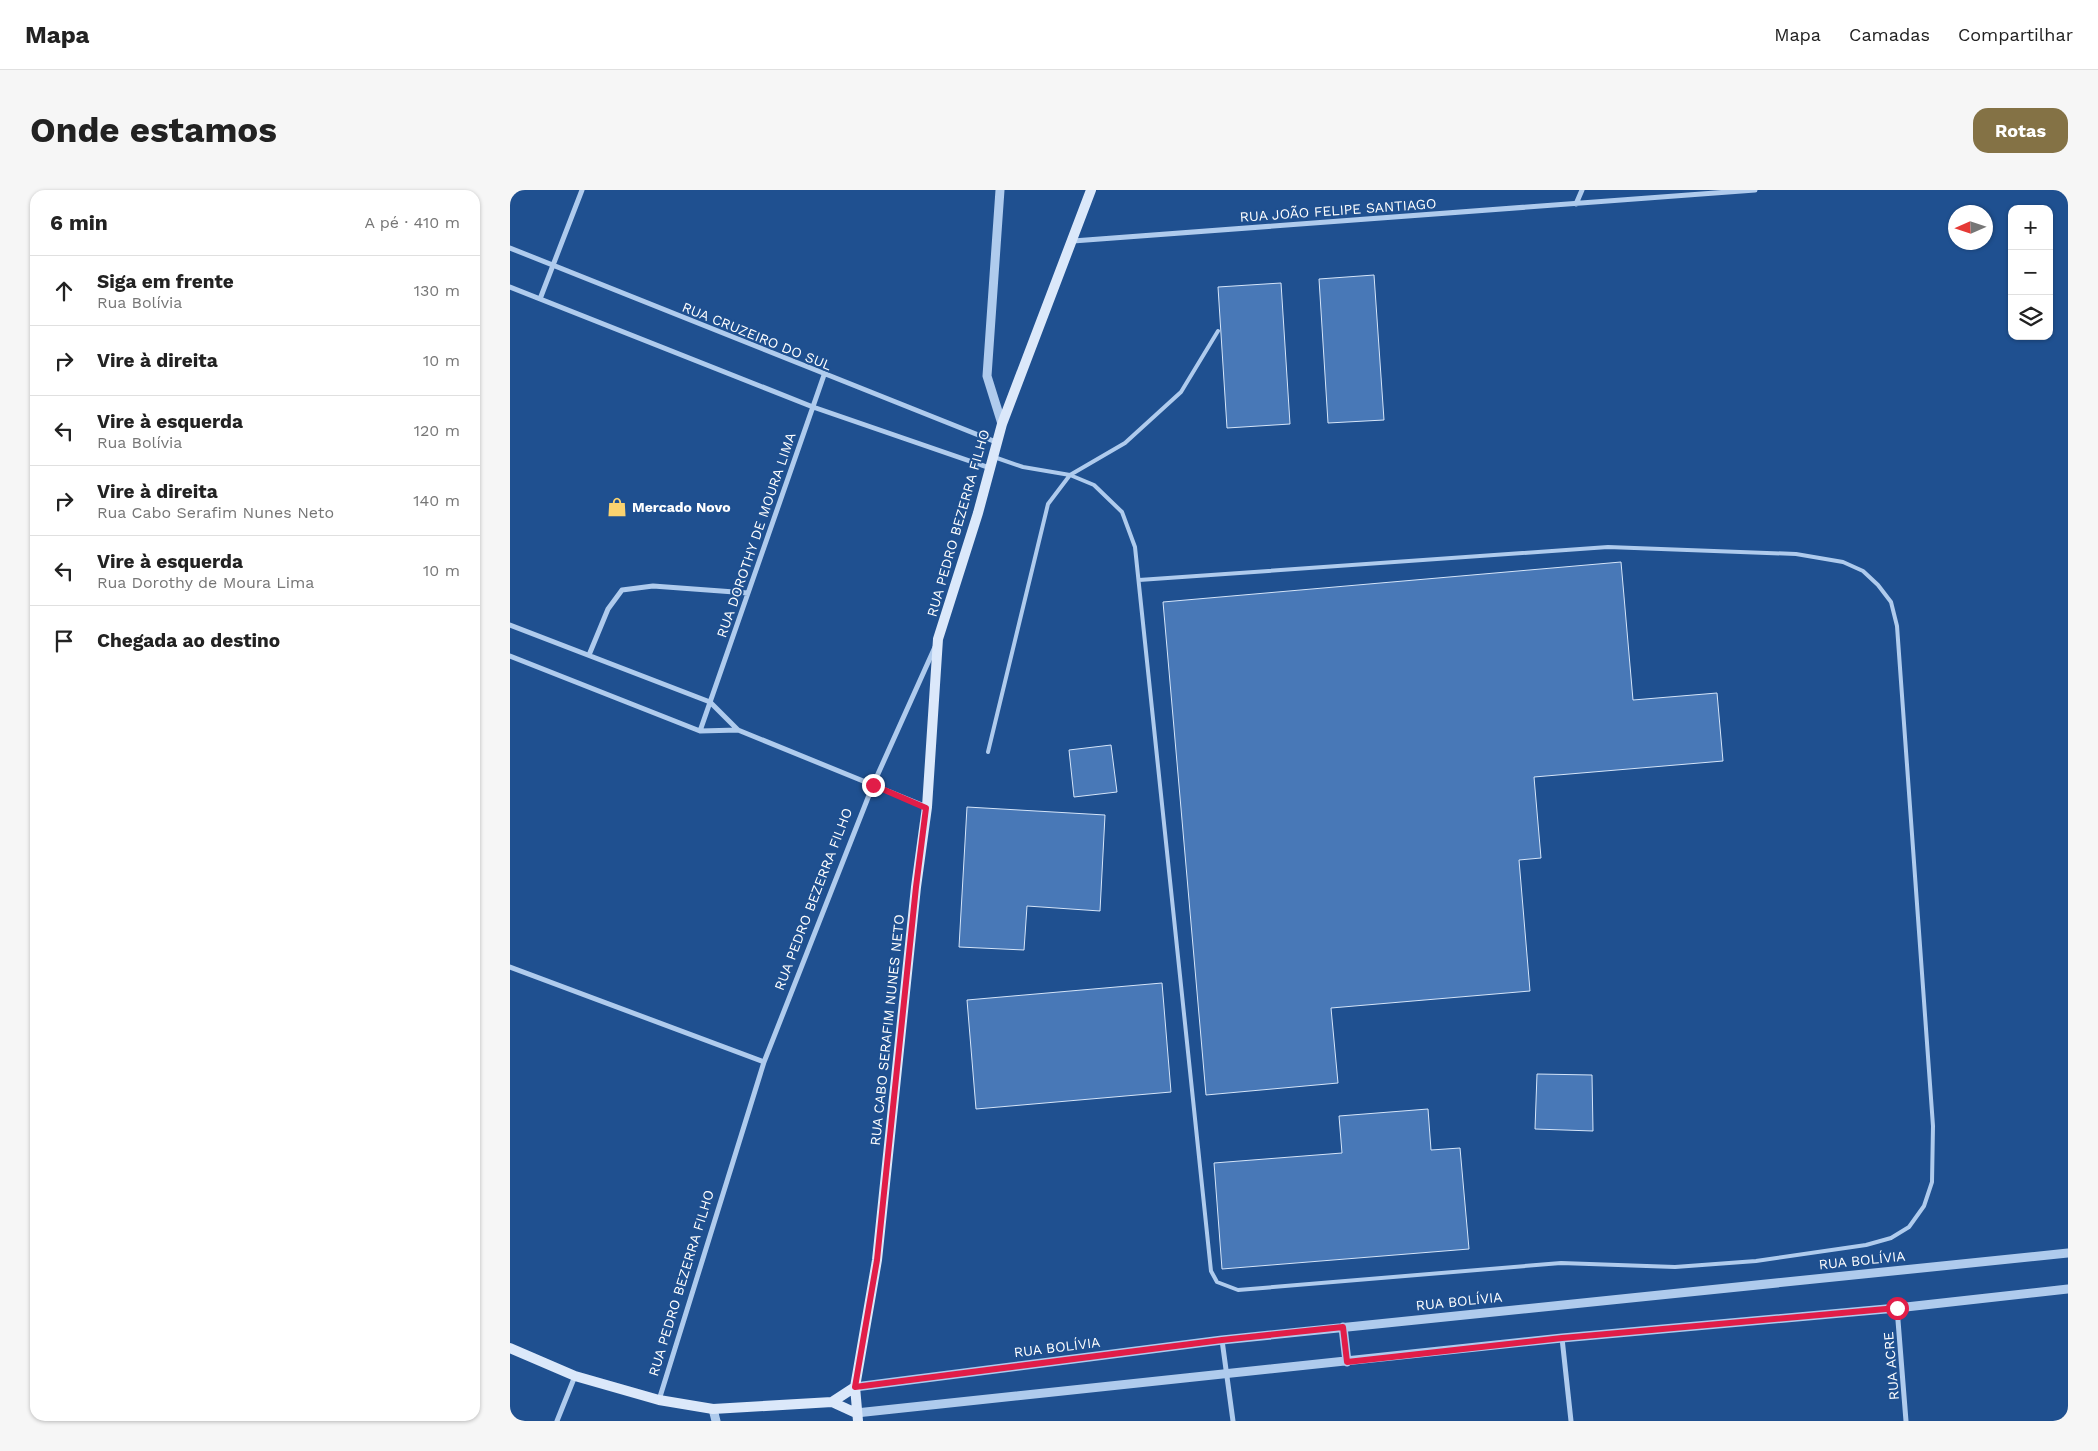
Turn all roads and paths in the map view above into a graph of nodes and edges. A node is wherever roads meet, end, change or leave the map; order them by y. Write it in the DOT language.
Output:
graph roads {
  1 [pos="582,190"];
  2 [pos="1000,190"];
  3 [pos="1091,190"];
  4 [pos="1582,190"];
  5 [pos="1755,190"];
  6 [pos="1576,204"];
  7 [pos="1072,241"];
  8 [pos="510,248"];
  9 [pos="554,266"];
  10 [pos="510,287"];
  11 [pos="540,299"];
  12 [pos="1218,331"];
  13 [pos="824,375"];
  14 [pos="813,407"];
  15 [pos="1002,424"];
  16 [pos="996,442"];
  17 [pos="993,456"];
  18 [pos="990,468"];
  19 [pos="1070,475"];
  20 [pos="1139,580"];
  21 [pos="748,593"];
  22 [pos="510,625"];
  23 [pos="938,639"];
  24 [pos="510,656"];
  25 [pos="589,656"];
  26 [pos="710,702"];
  27 [pos="738,730"];
  28 [pos="700,731"];
  29 [pos="988,752"];
  30 [pos="873,785"];
  31 [pos="926,808"];
  32 [pos="510,967"];
  33 [pos="764,1062"];
  34 [pos="2068,1253"];
  35 [pos="2068,1289"];
  36 [pos="1897,1308"];
  37 [pos="1343,1327"];
  38 [pos="1562,1338"];
  39 [pos="1222,1340"];
  40 [pos="510,1348"];
  41 [pos="1347,1362"];
  42 [pos="1227,1375"];
  43 [pos="575,1376"];
  44 [pos="855,1387"];
  45 [pos="659,1400"];
  46 [pos="832,1402"];
  47 [pos="713,1409"];
  48 [pos="857,1417"];
  49 [pos="557,1421"];
  50 [pos="716,1421"];
  51 [pos="1233,1421"];
  52 [pos="1571,1421"];
  53 [pos="1906,1421"];
  1 -- 9 [label="street"];
  2 -- 15 [label="street"];
  3 -- 7 [label="main road, RUA PEDRO BEZERRA FILHO"];
  4 -- 6 [label="street"];
  5 -- 6 [label="street, RUA JOÃO FELIPE SANTIAGO"];
  6 -- 7 [label="street, RUA JOÃO FELIPE SANTIAGO"];
  7 -- 15 [label="main road, RUA PEDRO BEZERRA FILHO"];
  8 -- 9 [label="street, RUA CRUZEIRO DO SUL"];
  9 -- 11 [label="street"];
  9 -- 13 [label="street, RUA CRUZEIRO DO SUL"];
  10 -- 11 [label="street"];
  11 -- 14 [label="street"];
  12 -- 19 [label="lane"];
  13 -- 14 [label="street, RUA DOROTHY DE MOURA LIMA"];
  13 -- 16 [label="street, RUA CRUZEIRO DO SUL"];
  14 -- 18 [label="street"];
  14 -- 21 [label="street, RUA DOROTHY DE MOURA LIMA"];
  15 -- 16 [label="main road, RUA PEDRO BEZERRA FILHO"];
  16 -- 17 [label="main road, RUA PEDRO BEZERRA FILHO"];
  17 -- 18 [label="main road, RUA PEDRO BEZERRA FILHO"];
  17 -- 19 [label="lane"];
  18 -- 23 [label="main road, RUA PEDRO BEZERRA FILHO"];
  19 -- 20 [label="lane"];
  19 -- 29 [label="lane"];
  20 -- 20 [label="lane"];
  21 -- 25 [label="street"];
  21 -- 26 [label="street, RUA DOROTHY DE MOURA LIMA"];
  22 -- 25 [label="street"];
  23 -- 30 [label="street, RUA PEDRO BEZERRA FILHO"];
  23 -- 31 [label="main road, RUA CABO SERAFIM NUNES NETO"];
  24 -- 28 [label="street"];
  25 -- 26 [label="street"];
  26 -- 27 [label="street"];
  26 -- 28 [label="street, RUA DOROTHY DE MOURA LIMA"];
  27 -- 28 [label="street"];
  27 -- 30 [label="street"];
  30 -- 31 [label="street"];
  30 -- 33 [label="street, RUA PEDRO BEZERRA FILHO"];
  31 -- 44 [label="main road, RUA CABO SERAFIM NUNES NETO"];
  32 -- 33 [label="street"];
  33 -- 45 [label="street, RUA PEDRO BEZERRA FILHO"];
  34 -- 37 [label="street, RUA BOLÍVIA"];
  35 -- 36 [label="street"];
  36 -- 38 [label="street"];
  36 -- 53 [label="street, RUA ACRE"];
  37 -- 39 [label="street, RUA BOLÍVIA"];
  37 -- 41 [label="street"];
  38 -- 41 [label="street"];
  38 -- 52 [label="street"];
  39 -- 42 [label="street"];
  39 -- 44 [label="street, RUA BOLÍVIA"];
  40 -- 43 [label="main road"];
  41 -- 42 [label="street"];
  42 -- 48 [label="street"];
  42 -- 51 [label="street"];
  43 -- 45 [label="main road"];
  43 -- 49 [label="street"];
  44 -- 46 [label="main road"];
  44 -- 48 [label="main road, RUA CABO SERAFIM NUNES NETO"];
  45 -- 47 [label="main road"];
  46 -- 47 [label="main road"];
  46 -- 48 [label="main road"];
  47 -- 50 [label="street"];
}
